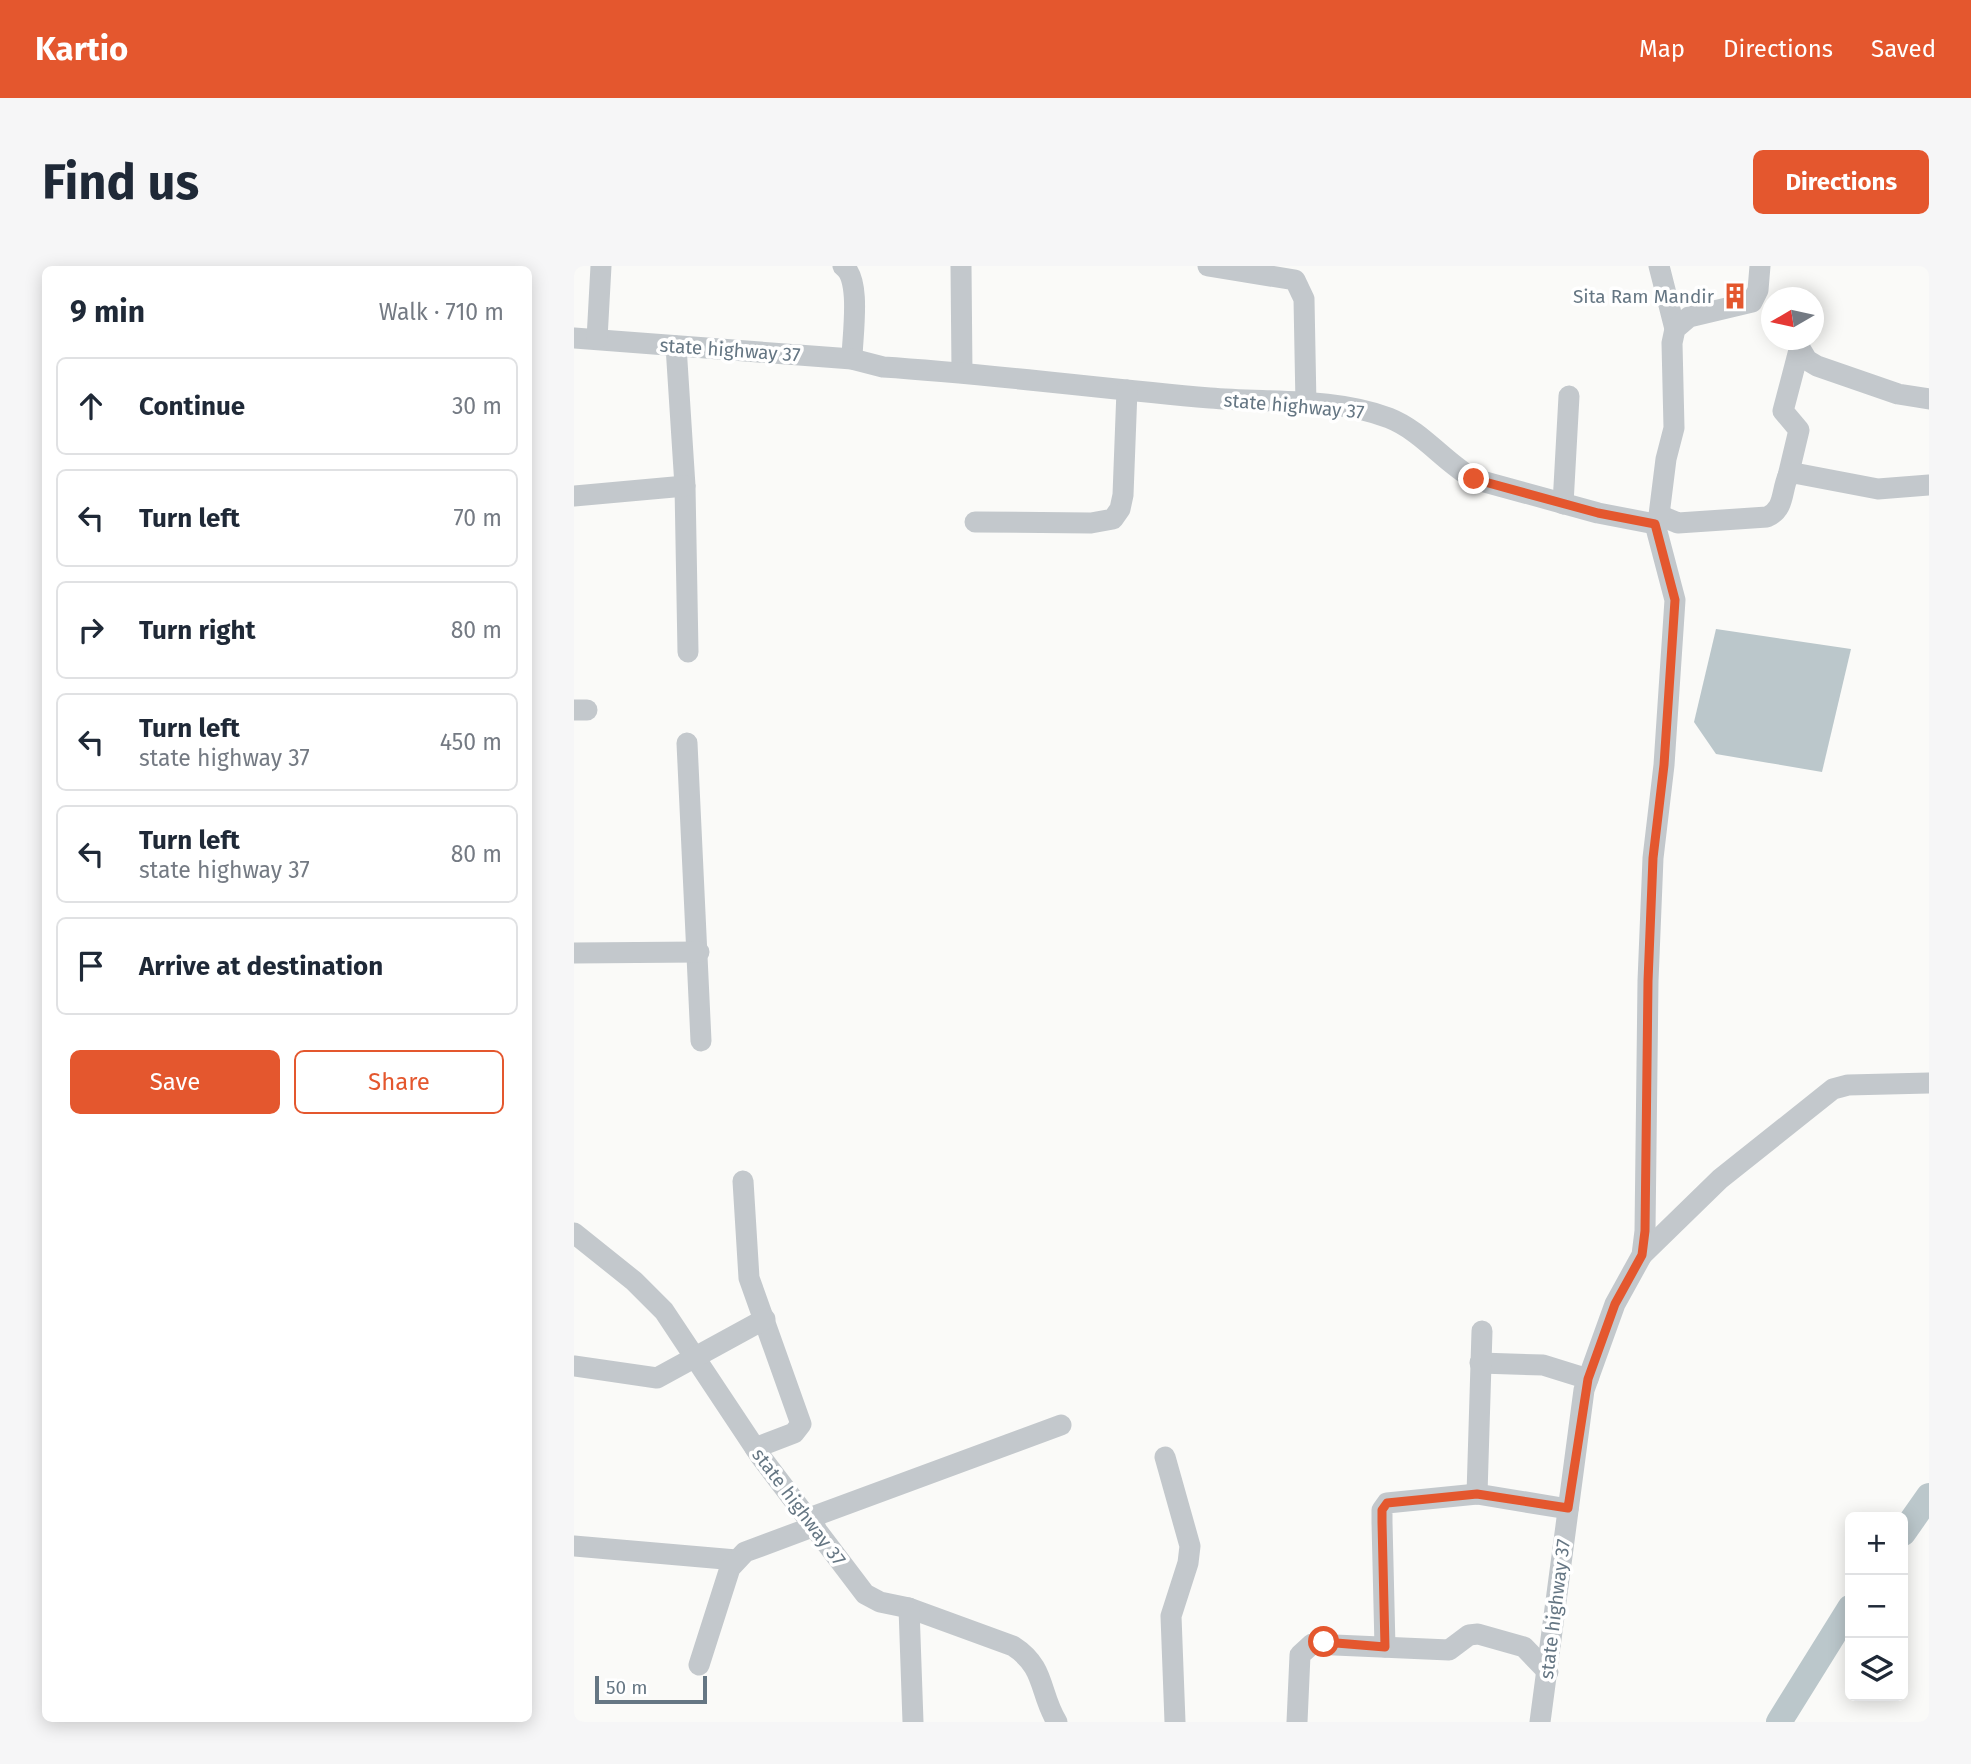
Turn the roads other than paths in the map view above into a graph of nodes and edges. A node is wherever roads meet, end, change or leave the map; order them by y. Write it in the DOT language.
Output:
graph roads {
  1 [pos="601,266"];
  2 [pos="843,266"];
  3 [pos="961,266"];
  4 [pos="1208,266"];
  5 [pos="1659,266"];
  6 [pos="1760,266"];
  7 [pos="1246,269"];
  8 [pos="1761,300"];
  9 [pos="1761,303"];
  10 [pos="1675,328"];
  11 [pos="574,338"];
  12 [pos="597,340"];
  13 [pos="676,346"];
  14 [pos="1796,350"];
  15 [pos="1802,350"];
  16 [pos="852,359"];
  17 [pos="962,372"];
  18 [pos="1127,390"];
  19 [pos="1569,396"];
  20 [pos="1929,399"];
  21 [pos="1306,405"];
  22 [pos="1788,475"];
  23 [pos="1929,485"];
  24 [pos="685,486"];
  25 [pos="574,496"];
  26 [pos="1563,504"];
  27 [pos="1657,519"];
  28 [pos="975,522"];
  29 [pos="688,652"];
  30 [pos="687,743"];
  31 [pos="699,951"];
  32 [pos="574,953"];
  33 [pos="701,1041"];
  34 [pos="1929,1083"];
  35 [pos="743,1181"];
  36 [pos="574,1233"];
  37 [pos="1642,1255"];
  38 [pos="765,1318"];
  39 [pos="1482,1331"];
  40 [pos="698,1358"];
  41 [pos="1480,1363"];
  42 [pos="574,1366"];
  43 [pos="1588,1379"];
  44 [pos="1061,1425"];
  45 [pos="755,1448"];
  46 [pos="1165,1457"];
  47 [pos="1477,1494"];
  48 [pos="1568,1508"];
  49 [pos="812,1522"];
  50 [pos="574,1546"];
  51 [pos="736,1560"];
  52 [pos="909,1608"];
  53 [pos="1385,1647"];
  54 [pos="699,1665"];
  55 [pos="1548,1672"];
  56 [pos="912,1722"];
  57 [pos="1057,1722"];
  58 [pos="1175,1722"];
  59 [pos="1297,1722"];
  60 [pos="1540,1722"];
  1 -- 12 [label="street"];
  2 -- 16 [label="street"];
  3 -- 17 [label="street"];
  4 -- 7 [label="street"];
  5 -- 10 [label="street"];
  6 -- 8 [label="street"];
  7 -- 21 [label="street"];
  9 -- 10 [label="street"];
  10 -- 27 [label="street"];
  11 -- 12 [label="street, state highway 37"];
  12 -- 13 [label="street, state highway 37"];
  13 -- 16 [label="street, state highway 37"];
  13 -- 24 [label="street"];
  14 -- 22 [label="street"];
  15 -- 20 [label="street"];
  16 -- 17 [label="street, state highway 37"];
  17 -- 18 [label="street, state highway 37"];
  18 -- 21 [label="street, state highway 37"];
  18 -- 28 [label="street"];
  19 -- 26 [label="street"];
  21 -- 26 [label="street, state highway 37"];
  22 -- 23 [label="street"];
  22 -- 27 [label="street"];
  24 -- 25 [label="street"];
  24 -- 29 [label="street"];
  26 -- 27 [label="street, state highway 37"];
  27 -- 37 [label="street, state highway 37"];
  30 -- 31 [label="street"];
  31 -- 32 [label="street"];
  31 -- 33 [label="street"];
  34 -- 37 [label="street"];
  35 -- 38 [label="street"];
  36 -- 40 [label="street, state highway 37"];
  37 -- 43 [label="street, state highway 37"];
  38 -- 40 [label="street"];
  38 -- 45 [label="street"];
  39 -- 41 [label="street"];
  40 -- 42 [label="street"];
  40 -- 45 [label="street, state highway 37"];
  41 -- 43 [label="street"];
  41 -- 47 [label="street"];
  43 -- 48 [label="street, state highway 37"];
  44 -- 49 [label="street"];
  45 -- 49 [label="street, state highway 37"];
  46 -- 58 [label="street"];
  47 -- 48 [label="street"];
  47 -- 53 [label="street"];
  48 -- 55 [label="street, state highway 37"];
  49 -- 51 [label="street"];
  49 -- 52 [label="street, state highway 37"];
  50 -- 51 [label="street"];
  51 -- 54 [label="street"];
  52 -- 56 [label="street"];
  52 -- 57 [label="street, state highway 37"];
  53 -- 55 [label="street"];
  53 -- 59 [label="street"];
  55 -- 60 [label="street, state highway 37"];
}
